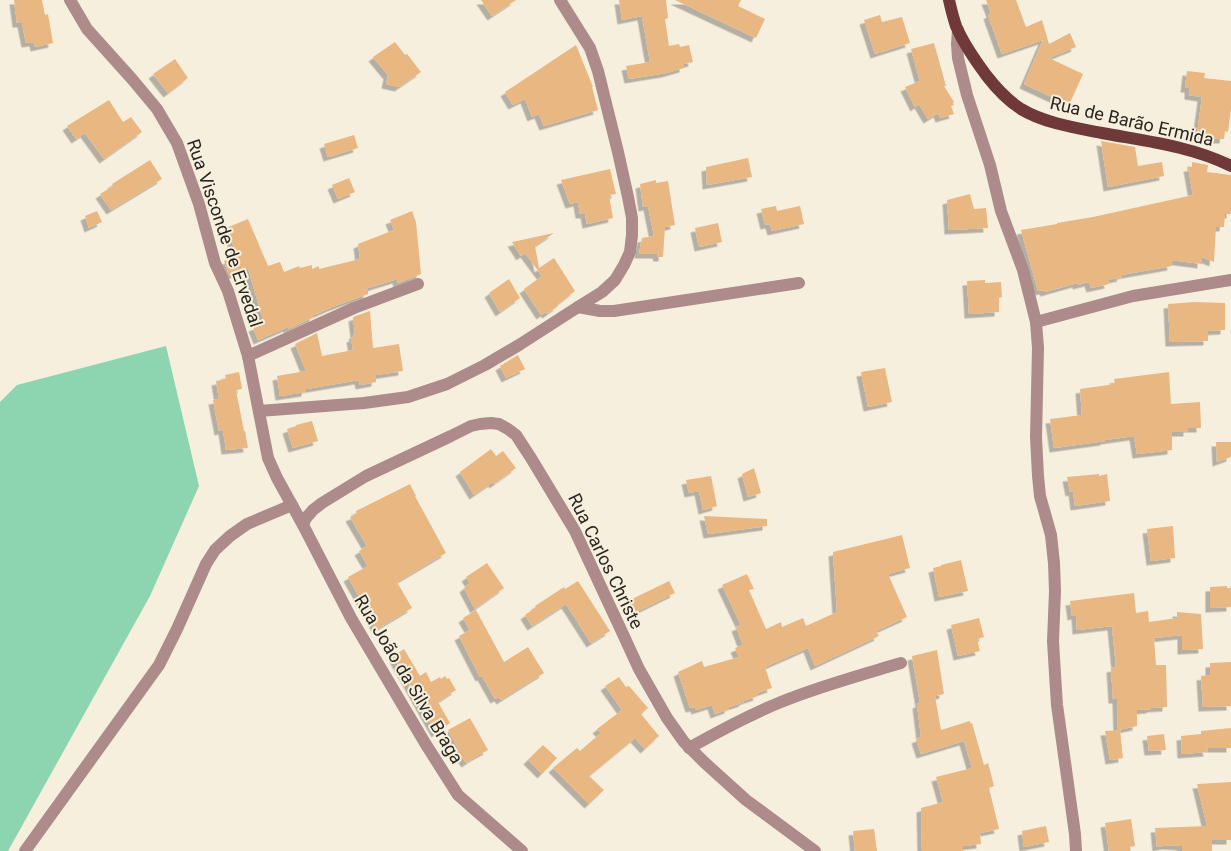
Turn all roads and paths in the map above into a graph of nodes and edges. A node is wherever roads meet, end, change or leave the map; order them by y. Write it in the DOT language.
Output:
graph roads {
  1 [pos="70,0"];
  2 [pos="560,0"];
  3 [pos="949,0"];
  4 [pos="958,30"];
  5 [pos="1231,166"];
  6 [pos="1231,280"];
  7 [pos="799,283"];
  8 [pos="418,284"];
  9 [pos="578,307"];
  10 [pos="1036,322"];
  11 [pos="248,356"];
  12 [pos="259,411"];
  13 [pos="292,505"];
  14 [pos="303,525"];
  15 [pos="901,663"];
  16 [pos="689,748"];
  17 [pos="25,851"];
  18 [pos="522,851"];
  19 [pos="815,851"];
  20 [pos="1076,851"];
  1 -- 11 [label="street, Rua Visconde de Ervedal"];
  2 -- 9 [label="street"];
  3 -- 4 [label="main road, Rua de Barão Ermida"];
  4 -- 5 [label="main road, Rua de Barão Ermida"];
  4 -- 10 [label="street"];
  6 -- 10 [label="street"];
  7 -- 9 [label="street"];
  8 -- 11 [label="street"];
  9 -- 12 [label="street"];
  10 -- 20 [label="street"];
  11 -- 12 [label="street, Rua Visconde de Ervedal"];
  12 -- 13 [label="street, Rua Visconde de Ervedal"];
  13 -- 14 [label="street, Rua João da Silva Braga"];
  13 -- 17 [label="street"];
  14 -- 16 [label="street, Rua Carlos Christe"];
  14 -- 18 [label="street, Rua João da Silva Braga"];
  15 -- 16 [label="street"];
  16 -- 19 [label="street, Rua Carlos Christe"];
}
